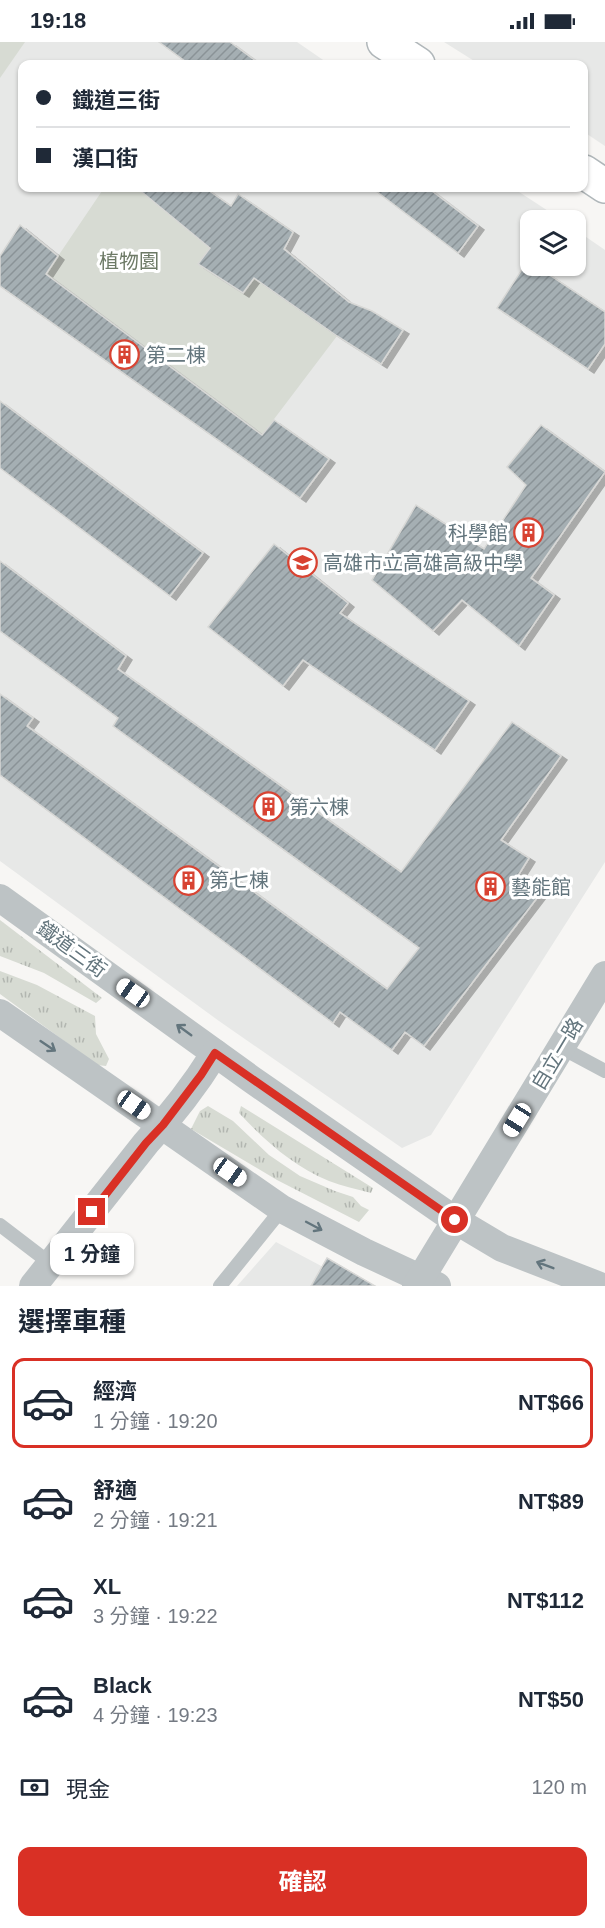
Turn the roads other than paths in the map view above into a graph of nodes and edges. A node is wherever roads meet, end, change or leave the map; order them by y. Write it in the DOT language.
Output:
graph roads {
  1 [pos="384,42"];
  2 [pos="412,60"];
  3 [pos="588,175"];
  4 [pos="605,186"];
  5 [pos="0,898"];
  6 [pos="605,975"];
  7 [pos="0,1013"];
  8 [pos="562,1048"];
  9 [pos="215,1053"];
  10 [pos="605,1071"];
  11 [pos="163,1125"];
  12 [pos="282,1209"];
  13 [pos="455,1220"];
  14 [pos="0,1225"];
  15 [pos="51,1264"];
  16 [pos="425,1283"];
  17 [pos="33,1286"];
  18 [pos="220,1286"];
  19 [pos="600,1286"];
  1 -- 2 [label="street"];
  3 -- 4 [label="street"];
  9 -- 5 [label="street, 鐵道三街, one-way"];
  6 -- 8 [label="street, 自立一路"];
  7 -- 11 [label="street, one-way"];
  8 -- 10 [label="lane"];
  8 -- 13 [label="street, 自立一路"];
  9 -- 11 [label="street"];
  9 -- 13 [label="street, 鐵道三街"];
  11 -- 12 [label="street"];
  11 -- 15 [label="street"];
  12 -- 16 [label="street, one-way"];
  12 -- 18 [label="lane"];
  13 -- 16 [label="street, 自立一路"];
  19 -- 13 [label="street, 鐵道三街, one-way"];
  14 -- 15 [label="lane"];
  15 -- 17 [label="street"];
}
